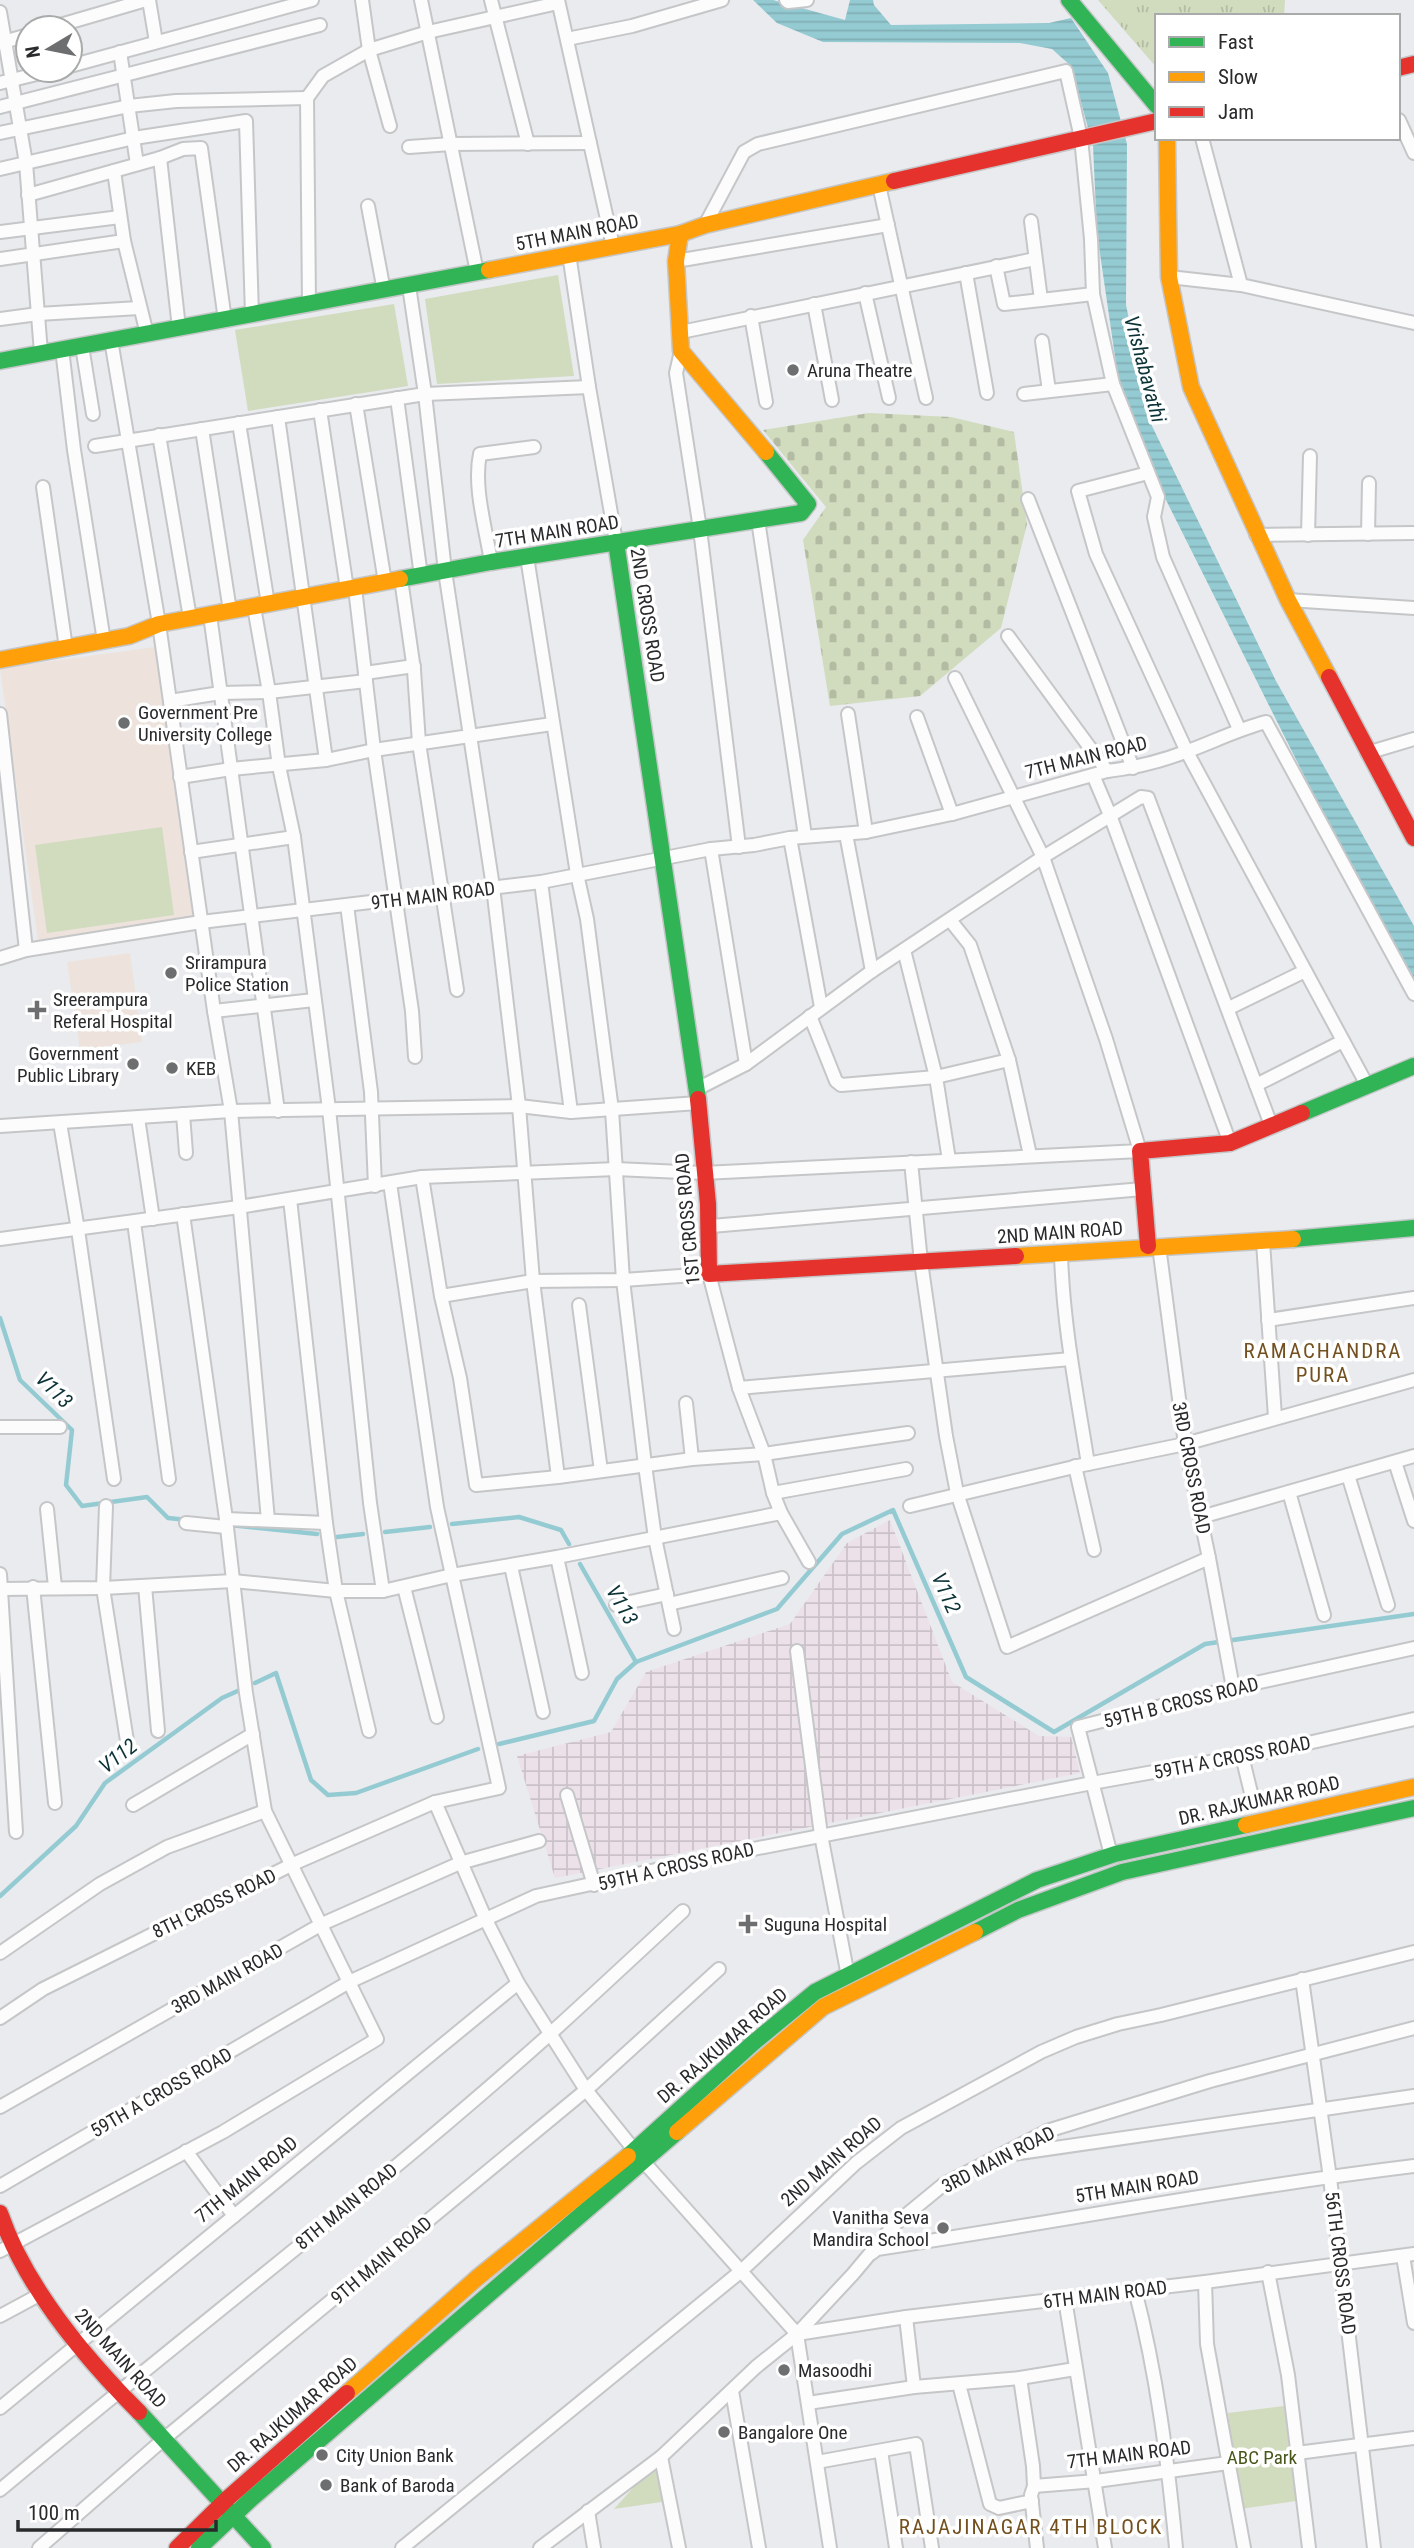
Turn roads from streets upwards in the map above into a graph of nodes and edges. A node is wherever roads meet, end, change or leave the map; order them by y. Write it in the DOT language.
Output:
graph roads {
  1 [pos="147,0"];
  2 [pos="312,0"];
  3 [pos="362,0"];
  4 [pos="421,0"];
  5 [pos="491,0"];
  6 [pos="722,0"];
  7 [pos="786,0"];
  8 [pos="807,0"];
  9 [pos="1069,0"];
  10 [pos="558,1"];
  11 [pos="0,12"];
  12 [pos="495,17"];
  13 [pos="84,18"];
  14 [pos="320,25"];
  15 [pos="428,32"];
  16 [pos="567,38"];
  17 [pos="3,42"];
  18 [pos="156,42"];
  19 [pos="369,50"];
  20 [pos="120,52"];
  21 [pos="84,62"];
  22 [pos="125,77"];
  23 [pos="6,82"];
  24 [pos="307,98"];
  25 [pos="16,104"];
  26 [pos="1155,104"];
  27 [pos="129,106"];
  28 [pos="0,107"];
  29 [pos="1150,122"];
  30 [pos="1400,122"];
  31 [pos="390,126"];
  32 [pos="20,128"];
  33 [pos="0,133"];
  34 [pos="134,138"];
  35 [pos="1081,138"];
  36 [pos="1167,140"];
  37 [pos="1203,140"];
  38 [pos="451,144"];
  39 [pos="528,144"];
  40 [pos="590,144"];
  41 [pos="409,147"];
  42 [pos="1414,153"];
  43 [pos="160,158"];
  44 [pos="26,163"];
  45 [pos="137,164"];
  46 [pos="0,169"];
  47 [pos="114,171"];
  48 [pos="879,185"];
  49 [pos="29,195"];
  50 [pos="368,205"];
  51 [pos="120,217"];
  52 [pos="1031,221"];
  53 [pos="705,225"];
  54 [pos="888,225"];
  55 [pos="31,227"];
  56 [pos="0,232"];
  57 [pos="680,234"];
  58 [pos="124,241"];
  59 [pos="613,246"];
  60 [pos="33,253"];
  61 [pos="569,254"];
  62 [pos="0,259"];
  63 [pos="1035,259"];
  64 [pos="676,261"];
  65 [pos="996,266"];
  66 [pos="477,272"];
  67 [pos="966,273"];
  68 [pos="1169,277"];
  69 [pos="1241,285"];
  70 [pos="409,286"];
  71 [pos="901,286"];
  72 [pos="384,290"];
  73 [pos="865,293"];
  74 [pos="1093,294"];
  75 [pos="1041,300"];
  76 [pos="309,304"];
  77 [pos="814,304"];
  78 [pos="139,308"];
  79 [pos="38,314"];
  80 [pos="252,315"];
  81 [pos="751,316"];
  82 [pos="0,319"];
  83 [pos="225,320"];
  84 [pos="1414,323"];
  85 [pos="179,328"];
  86 [pos="681,332"];
  87 [pos="147,334"];
  88 [pos="111,340"];
  89 [pos="1042,341"];
  90 [pos="82,346"];
  91 [pos="62,349"];
  92 [pos="681,351"];
  93 [pos="41,353"];
  94 [pos="0,361"];
  95 [pos="1113,384"];
  96 [pos="589,387"];
  97 [pos="1049,391"];
  98 [pos="987,393"];
  99 [pos="425,394"];
  100 [pos="1024,394"];
  101 [pos="397,398"];
  102 [pos="889,398"];
  103 [pos="926,398"];
  104 [pos="831,400"];
  105 [pos="766,402"];
  106 [pos="356,404"];
  107 [pos="320,410"];
  108 [pos="93,414"];
  109 [pos="278,417"];
  110 [pos="239,423"];
  111 [pos="202,429"];
  112 [pos="159,435"];
  113 [pos="128,440"];
  114 [pos="95,446"];
  115 [pos="534,447"];
  116 [pos="1310,456"];
  117 [pos="1148,473"];
  118 [pos="1369,483"];
  119 [pos="43,487"];
  120 [pos="1028,499"];
  121 [pos="758,520"];
  122 [pos="700,529"];
  123 [pos="1414,533"];
  124 [pos="1368,534"];
  125 [pos="1256,535"];
  126 [pos="1308,535"];
  127 [pos="616,542"];
  128 [pos="527,557"];
  129 [pos="491,562"];
  130 [pos="445,571"];
  131 [pos="421,576"];
  132 [pos="393,581"];
  133 [pos="351,589"];
  134 [pos="305,597"];
  135 [pos="1288,600"];
  136 [pos="261,605"];
  137 [pos="1414,608"];
  138 [pos="230,611"];
  139 [pos="210,615"];
  140 [pos="190,618"];
  141 [pos="159,624"];
  142 [pos="1008,636"];
  143 [pos="104,641"];
  144 [pos="66,648"];
  145 [pos="0,660"];
  146 [pos="414,666"];
  147 [pos="365,677"];
  148 [pos="955,678"];
  149 [pos="316,687"];
  150 [pos="269,692"];
  151 [pos="220,694"];
  152 [pos="170,701"];
  153 [pos="0,714"];
  154 [pos="848,714"];
  155 [pos="917,717"];
  156 [pos="552,724"];
  157 [pos="1239,729"];
  158 [pos="469,735"];
  159 [pos="1414,738"];
  160 [pos="419,743"];
  161 [pos="374,750"];
  162 [pos="1187,752"];
  163 [pos="1367,753"];
  164 [pos="327,760"];
  165 [pos="278,765"];
  166 [pos="1133,768"];
  167 [pos="231,769"];
  168 [pos="1107,771"];
  169 [pos="1093,775"];
  170 [pos="180,777"];
  171 [pos="1014,796"];
  172 [pos="952,814"];
  173 [pos="1110,815"];
  174 [pos="866,832"];
  175 [pos="846,834"];
  176 [pos="805,836"];
  177 [pos="294,837"];
  178 [pos="790,838"];
  179 [pos="1414,838"];
  180 [pos="241,845"];
  181 [pos="739,847"];
  182 [pos="710,849"];
  183 [pos="191,852"];
  184 [pos="1044,857"];
  185 [pos="663,858"];
  186 [pos="577,874"];
  187 [pos="541,881"];
  188 [pos="493,887"];
  189 [pos="443,893"];
  190 [pos="395,899"];
  191 [pos="347,905"];
  192 [pos="302,910"];
  193 [pos="251,916"];
  194 [pos="950,920"];
  195 [pos="201,922"];
  196 [pos="26,950"];
  197 [pos="904,950"];
  198 [pos="0,958"];
  199 [pos="872,971"];
  200 [pos="1305,971"];
  201 [pos="457,990"];
  202 [pos="1414,994"];
  203 [pos="314,1000"];
  204 [pos="263,1006"];
  205 [pos="821,1007"];
  206 [pos="1229,1008"];
  207 [pos="214,1011"];
  208 [pos="810,1016"];
  209 [pos="1343,1041"];
  210 [pos="415,1057"];
  211 [pos="1009,1060"];
  212 [pos="746,1064"];
  213 [pos="1414,1066"];
  214 [pos="936,1077"];
  215 [pos="1256,1085"];
  216 [pos="1367,1085"];
  217 [pos="697,1096"];
  218 [pos="519,1106"];
  219 [pos="371,1108"];
  220 [pos="329,1109"];
  221 [pos="612,1110"];
  222 [pos="231,1111"];
  223 [pos="278,1111"];
  224 [pos="571,1112"];
  225 [pos="183,1114"];
  226 [pos="138,1118"];
  227 [pos="60,1123"];
  228 [pos="1271,1125"];
  229 [pos="0,1126"];
  230 [pos="1230,1143"];
  231 [pos="1140,1151"];
  232 [pos="186,1153"];
  233 [pos="1031,1155"];
  234 [pos="949,1160"];
  235 [pos="911,1162"];
  236 [pos="616,1170"];
  237 [pos="525,1173"];
  238 [pos="703,1173"];
  239 [pos="422,1177"];
  240 [pos="390,1183"];
  241 [pos="375,1185"];
  242 [pos="1143,1189"];
  243 [pos="337,1192"];
  244 [pos="290,1199"];
  245 [pos="239,1207"];
  246 [pos="914,1209"];
  247 [pos="183,1214"];
  248 [pos="153,1219"];
  249 [pos="134,1222"];
  250 [pos="710,1226"];
  251 [pos="1414,1228"];
  252 [pos="78,1230"];
  253 [pos="0,1239"];
  254 [pos="1263,1242"];
  255 [pos="1154,1246"];
  256 [pos="1061,1254"];
  257 [pos="921,1262"];
  258 [pos="709,1274"];
  259 [pos="533,1280"];
  260 [pos="623,1280"];
  261 [pos="441,1296"];
  262 [pos="1414,1298"];
  263 [pos="579,1305"];
  264 [pos="1268,1321"];
  265 [pos="1071,1359"];
  266 [pos="937,1369"];
  267 [pos="1414,1380"];
  268 [pos="739,1388"];
  269 [pos="686,1403"];
  270 [pos="1275,1417"];
  271 [pos="0,1427"];
  272 [pos="60,1427"];
  273 [pos="908,1433"];
  274 [pos="1185,1444"];
  275 [pos="764,1454"];
  276 [pos="1414,1457"];
  277 [pos="692,1458"];
  278 [pos="1395,1462"];
  279 [pos="645,1465"];
  280 [pos="1081,1465"];
  281 [pos="906,1469"];
  282 [pos="601,1471"];
  283 [pos="1348,1475"];
  284 [pos="558,1477"];
  285 [pos="114,1479"];
  286 [pos="169,1479"];
  287 [pos="1289,1492"];
  288 [pos="773,1493"];
  289 [pos="957,1493"];
  290 [pos="106,1506"];
  291 [pos="910,1506"];
  292 [pos="47,1509"];
  293 [pos="781,1513"];
  294 [pos="1201,1517"];
  295 [pos="268,1520"];
  296 [pos="1414,1521"];
  297 [pos="186,1523"];
  298 [pos="226,1523"];
  299 [pos="326,1523"];
  300 [pos="655,1538"];
  301 [pos="1094,1550"];
  302 [pos="557,1557"];
  303 [pos="1209,1559"];
  304 [pos="809,1562"];
  305 [pos="511,1566"];
  306 [pos="0,1574"];
  307 [pos="452,1575"];
  308 [pos="782,1578"];
  309 [pos="233,1581"];
  310 [pos="145,1586"];
  311 [pos="33,1587"];
  312 [pos="55,1587"];
  313 [pos="404,1587"];
  314 [pos="103,1588"];
  315 [pos="1,1589"];
  316 [pos="336,1591"];
  317 [pos="383,1591"];
  318 [pos="668,1599"];
  319 [pos="616,1605"];
  320 [pos="1388,1605"];
  321 [pos="1324,1615"];
  322 [pos="674,1629"];
  323 [pos="1414,1647"];
  324 [pos="797,1651"];
  325 [pos="582,1673"];
  326 [pos="1233,1688"];
  327 [pos="543,1712"];
  328 [pos="437,1717"];
  329 [pos="1414,1720"];
  330 [pos="158,1731"];
  331 [pos="369,1731"];
  332 [pos="253,1734"];
  333 [pos="127,1741"];
  334 [pos="1242,1756"];
  335 [pos="1092,1783"];
  336 [pos="1414,1787"];
  337 [pos="567,1795"];
  338 [pos="1253,1801"];
  339 [pos="435,1802"];
  340 [pos="55,1803"];
  341 [pos="133,1805"];
  342 [pos="1414,1808"];
  343 [pos="265,1811"];
  344 [pos="16,1832"];
  345 [pos="821,1835"];
  346 [pos="540,1842"];
  347 [pos="1111,1855"];
  348 [pos="460,1863"];
  349 [pos="293,1864"];
  350 [pos="594,1885"];
  351 [pos="683,1911"];
  352 [pos="486,1920"];
  353 [pos="322,1924"];
  354 [pos="1414,1952"];
  355 [pos="0,1953"];
  356 [pos="719,1969"];
  357 [pos="848,1976"];
  358 [pos="1302,1979"];
  359 [pos="349,1982"];
  360 [pos="518,1983"];
  361 [pos="0,2018"];
  362 [pos="1414,2028"];
  363 [pos="550,2034"];
  364 [pos="1313,2056"];
  365 [pos="586,2090"];
  366 [pos="1414,2096"];
  367 [pos="0,2106"];
  368 [pos="1321,2109"];
  369 [pos="186,2151"];
  370 [pos="638,2156"];
  371 [pos="996,2156"];
  372 [pos="1414,2165"];
  373 [pos="1330,2178"];
  374 [pos="0,2186"];
  375 [pos="0,2214"];
  376 [pos="234,2216"];
  377 [pos="5,2248"];
  378 [pos="869,2255"];
  379 [pos="1409,2255"];
  380 [pos="1340,2264"];
  381 [pos="740,2272"];
  382 [pos="1268,2272"];
  383 [pos="1205,2282"];
  384 [pos="1135,2290"];
  385 [pos="38,2295"];
  386 [pos="1065,2299"];
  387 [pos="0,2316"];
  388 [pos="906,2317"];
  389 [pos="1414,2323"];
  390 [pos="797,2334"];
  391 [pos="79,2344"];
  392 [pos="1075,2369"];
  393 [pos="1020,2378"];
  394 [pos="959,2384"];
  395 [pos="914,2388"];
  396 [pos="118,2391"];
  397 [pos="732,2391"];
  398 [pos="808,2403"];
  399 [pos="0,2408"];
  400 [pos="165,2438"];
  401 [pos="1414,2438"];
  402 [pos="1363,2446"];
  403 [pos="881,2451"];
  404 [pos="1297,2453"];
  405 [pos="661,2457"];
  406 [pos="817,2462"];
  407 [pos="1228,2463"];
  408 [pos="1167,2471"];
  409 [pos="1096,2481"];
  410 [pos="1034,2486"];
  411 [pos="0,2490"];
  412 [pos="1032,2501"];
  413 [pos="231,2506"];
  414 [pos="588,2511"];
  415 [pos="39,2548"];
  416 [pos="177,2548"];
  417 [pos="198,2548"];
  418 [pos="263,2548"];
  419 [pos="272,2548"];
  420 [pos="402,2548"];
  421 [pos="540,2548"];
  422 [pos="594,2548"];
  423 [pos="679,2548"];
  424 [pos="759,2548"];
  425 [pos="830,2548"];
  426 [pos="896,2548"];
  427 [pos="932,2548"];
  428 [pos="1037,2548"];
  429 [pos="1105,2548"];
  430 [pos="1176,2548"];
  431 [pos="1244,2548"];
  432 [pos="1309,2548"];
  433 [pos="1374,2548"];
  1 -- 13 [label="street"];
  1 -- 18 [label="street"];
  2 -- 18 [label="street"];
  3 -- 19 [label="street"];
  4 -- 15 [label="street"];
  5 -- 12 [label="street"];
  6 -- 16 [label="street"];
  7 -- 8 [label="street"];
  9 -- 26 [label="street"];
  10 -- 12 [label="street"];
  10 -- 16 [label="street"];
  11 -- 17 [label="street"];
  12 -- 15 [label="street"];
  12 -- 39 [label="street"];
  14 -- 22 [label="street"];
  15 -- 19 [label="street"];
  15 -- 38 [label="street"];
  16 -- 40 [label="street"];
  17 -- 23 [label="street"];
  18 -- 20 [label="street"];
  19 -- 24 [label="street"];
  19 -- 31 [label="street"];
  20 -- 21 [label="street"];
  20 -- 22 [label="street"];
  22 -- 25 [label="street"];
  22 -- 27 [label="street"];
  23 -- 25 [label="street"];
  24 -- 27 [label="street"];
  24 -- 76 [label="street"];
  25 -- 28 [label="street"];
  25 -- 32 [label="street"];
  27 -- 32 [label="street"];
  27 -- 34 [label="street"];
  29 -- 35 [label="street, 5TH MAIN ROAD"];
  30 -- 42 [label="street"];
  32 -- 33 [label="street"];
  32 -- 44 [label="street"];
  34 -- 44 [label="street"];
  34 -- 45 [label="street"];
  34 -- 80 [label="street"];
  35 -- 48 [label="street, 5TH MAIN ROAD"];
  35 -- 53 [label="street"];
  35 -- 74 [label="street"];
  36 -- 68 [label="street"];
  37 -- 69 [label="street"];
  38 -- 39 [label="street"];
  38 -- 41 [label="street"];
  38 -- 66 [label="street"];
  39 -- 40 [label="street"];
  40 -- 59 [label="street"];
  43 -- 45 [label="street"];
  43 -- 83 [label="street"];
  43 -- 85 [label="street"];
  44 -- 46 [label="street"];
  44 -- 49 [label="street"];
  45 -- 47 [label="street"];
  47 -- 49 [label="street"];
  47 -- 51 [label="street"];
  48 -- 53 [label="street, 5TH MAIN ROAD"];
  48 -- 54 [label="street"];
  49 -- 55 [label="street"];
  50 -- 72 [label="street"];
  51 -- 55 [label="street"];
  51 -- 58 [label="street"];
  52 -- 63 [label="street"];
  53 -- 57 [label="street, 5TH MAIN ROAD"];
  54 -- 64 [label="street"];
  54 -- 71 [label="street"];
  55 -- 56 [label="street"];
  55 -- 60 [label="street"];
  57 -- 59 [label="street, 5TH MAIN ROAD"];
  57 -- 64 [label="street"];
  58 -- 60 [label="street"];
  58 -- 78 [label="street"];
  59 -- 61 [label="street, 5TH MAIN ROAD"];
  60 -- 62 [label="street"];
  60 -- 79 [label="street"];
  61 -- 66 [label="street, 5TH MAIN ROAD"];
  61 -- 96 [label="street, 2ND CROSS ROAD"];
  63 -- 65 [label="street"];
  63 -- 75 [label="street"];
  64 -- 86 [label="street"];
  65 -- 67 [label="street"];
  65 -- 75 [label="street"];
  66 -- 70 [label="street, 5TH MAIN ROAD"];
  67 -- 71 [label="street"];
  67 -- 98 [label="street"];
  68 -- 69 [label="street"];
  68 -- 125 [label="street"];
  69 -- 84 [label="street"];
  70 -- 72 [label="street, 5TH MAIN ROAD"];
  70 -- 99 [label="street"];
  71 -- 73 [label="street"];
  71 -- 103 [label="street"];
  72 -- 76 [label="street, 5TH MAIN ROAD"];
  73 -- 77 [label="street"];
  73 -- 102 [label="street"];
  74 -- 75 [label="street"];
  74 -- 95 [label="street"];
  76 -- 80 [label="street, 5TH MAIN ROAD"];
  77 -- 81 [label="street"];
  77 -- 104 [label="street"];
  78 -- 79 [label="street"];
  78 -- 87 [label="street"];
  79 -- 82 [label="street"];
  79 -- 93 [label="street"];
  80 -- 83 [label="street, 5TH MAIN ROAD"];
  81 -- 86 [label="street"];
  81 -- 105 [label="street"];
  83 -- 85 [label="street, 5TH MAIN ROAD"];
  85 -- 87 [label="street, 5TH MAIN ROAD"];
  86 -- 92 [label="street"];
  87 -- 88 [label="street, 5TH MAIN ROAD"];
  88 -- 90 [label="street, 5TH MAIN ROAD"];
  88 -- 113 [label="street"];
  89 -- 97 [label="street"];
  90 -- 91 [label="street, 5TH MAIN ROAD"];
  90 -- 108 [label="street"];
  91 -- 93 [label="street, 5TH MAIN ROAD"];
  91 -- 143 [label="street"];
  92 -- 121 [label="street, 7TH MAIN ROAD"];
  92 -- 122 [label="street"];
  93 -- 94 [label="street, 5TH MAIN ROAD"];
  95 -- 97 [label="street"];
  95 -- 117 [label="street"];
  96 -- 99 [label="street"];
  96 -- 127 [label="street, 2ND CROSS ROAD"];
  97 -- 100 [label="street"];
  99 -- 101 [label="street"];
  99 -- 130 [label="street"];
  101 -- 106 [label="street"];
  101 -- 131 [label="street"];
  106 -- 107 [label="street"];
  106 -- 132 [label="street"];
  107 -- 109 [label="street"];
  107 -- 133 [label="street"];
  109 -- 110 [label="street"];
  109 -- 134 [label="street"];
  110 -- 111 [label="street"];
  110 -- 136 [label="street"];
  111 -- 112 [label="street"];
  111 -- 138 [label="street"];
  112 -- 113 [label="street"];
  112 -- 140 [label="street"];
  113 -- 114 [label="street"];
  113 -- 141 [label="street"];
  115 -- 129 [label="street"];
  116 -- 126 [label="street"];
  117 -- 157 [label="street"];
  117 -- 162 [label="street"];
  118 -- 124 [label="street"];
  119 -- 144 [label="street"];
  120 -- 166 [label="street"];
  121 -- 122 [label="street, 7TH MAIN ROAD"];
  121 -- 176 [label="street"];
  122 -- 127 [label="street, 7TH MAIN ROAD"];
  122 -- 181 [label="street"];
  123 -- 124 [label="street"];
  124 -- 126 [label="street"];
  125 -- 126 [label="street"];
  125 -- 135 [label="street"];
  127 -- 128 [label="street, 7TH MAIN ROAD"];
  127 -- 185 [label="street, 2ND CROSS ROAD"];
  128 -- 129 [label="street, 7TH MAIN ROAD"];
  128 -- 156 [label="street"];
  129 -- 130 [label="street, 7TH MAIN ROAD"];
  130 -- 131 [label="street, 7TH MAIN ROAD"];
  130 -- 158 [label="street"];
  131 -- 132 [label="street, 7TH MAIN ROAD"];
  132 -- 133 [label="street, 7TH MAIN ROAD"];
  132 -- 146 [label="street"];
  133 -- 134 [label="street, 7TH MAIN ROAD"];
  133 -- 147 [label="street"];
  134 -- 136 [label="street, 7TH MAIN ROAD"];
  134 -- 149 [label="street"];
  135 -- 137 [label="street"];
  135 -- 163 [label="street"];
  136 -- 138 [label="street, 7TH MAIN ROAD"];
  136 -- 150 [label="street"];
  138 -- 139 [label="street, 7TH MAIN ROAD"];
  139 -- 140 [label="street, 7TH MAIN ROAD"];
  139 -- 151 [label="street"];
  140 -- 141 [label="street, 7TH MAIN ROAD"];
  141 -- 143 [label="street, 7TH MAIN ROAD"];
  141 -- 152 [label="street"];
  142 -- 168 [label="street"];
  143 -- 144 [label="street, 7TH MAIN ROAD"];
  144 -- 145 [label="street, 7TH MAIN ROAD"];
  146 -- 147 [label="street"];
  146 -- 160 [label="street"];
  147 -- 149 [label="street"];
  147 -- 161 [label="street"];
  148 -- 171 [label="street"];
  149 -- 150 [label="street"];
  149 -- 164 [label="street"];
  150 -- 151 [label="street"];
  150 -- 165 [label="street"];
  151 -- 152 [label="street"];
  151 -- 167 [label="street"];
  152 -- 170 [label="street"];
  153 -- 196 [label="street"];
  154 -- 174 [label="street"];
  155 -- 172 [label="street"];
  156 -- 158 [label="street"];
  156 -- 186 [label="street"];
  157 -- 162 [label="street, 7TH MAIN ROAD"];
  157 -- 202 [label="street, 7TH MAIN ROAD"];
  158 -- 160 [label="street"];
  158 -- 188 [label="street"];
  159 -- 163 [label="street"];
  160 -- 161 [label="street"];
  160 -- 189 [label="street"];
  161 -- 164 [label="street"];
  161 -- 190 [label="street"];
  162 -- 166 [label="street, 7TH MAIN ROAD"];
  162 -- 200 [label="street"];
  163 -- 179 [label="street"];
  164 -- 165 [label="street"];
  165 -- 167 [label="street"];
  165 -- 177 [label="street"];
  166 -- 168 [label="street, 7TH MAIN ROAD"];
  167 -- 170 [label="street"];
  167 -- 180 [label="street"];
  168 -- 169 [label="street, 7TH MAIN ROAD"];
  169 -- 171 [label="street, 7TH MAIN ROAD"];
  169 -- 173 [label="street"];
  170 -- 183 [label="street"];
  171 -- 172 [label="street, 7TH MAIN ROAD"];
  171 -- 184 [label="street"];
  172 -- 174 [label="street, 7TH MAIN ROAD"];
  173 -- 184 [label="street"];
  173 -- 206 [label="street"];
  173 -- 230 [label="street"];
  174 -- 175 [label="street, 7TH MAIN ROAD"];
  175 -- 176 [label="street, 7TH MAIN ROAD"];
  175 -- 199 [label="street"];
  176 -- 178 [label="street, 7TH MAIN ROAD"];
  177 -- 180 [label="street"];
  177 -- 192 [label="street"];
  178 -- 181 [label="street, 7TH MAIN ROAD"];
  178 -- 205 [label="street"];
  180 -- 183 [label="street"];
  180 -- 193 [label="street"];
  181 -- 182 [label="street, 7TH MAIN ROAD"];
  182 -- 185 [label="street, 7TH MAIN ROAD"];
  182 -- 212 [label="street"];
  183 -- 195 [label="street"];
  184 -- 194 [label="street"];
  184 -- 231 [label="street"];
  185 -- 186 [label="street, 9TH MAIN ROAD"];
  185 -- 217 [label="street, 1ST CROSS ROAD"];
  186 -- 187 [label="street, 9TH MAIN ROAD"];
  186 -- 221 [label="street"];
  187 -- 188 [label="street, 9TH MAIN ROAD"];
  187 -- 224 [label="street"];
  188 -- 189 [label="street, 9TH MAIN ROAD"];
  188 -- 218 [label="street"];
  189 -- 190 [label="street, 9TH MAIN ROAD"];
  189 -- 201 [label="street"];
  190 -- 191 [label="street, 9TH MAIN ROAD"];
  190 -- 210 [label="street"];
  191 -- 192 [label="street, 9TH MAIN ROAD"];
  191 -- 219 [label="street"];
  192 -- 193 [label="street, 9TH MAIN ROAD"];
  192 -- 203 [label="street"];
  193 -- 195 [label="street, 9TH MAIN ROAD"];
  193 -- 204 [label="street"];
  194 -- 197 [label="street"];
  194 -- 211 [label="street"];
  195 -- 196 [label="street, 9TH MAIN ROAD"];
  195 -- 207 [label="street"];
  196 -- 198 [label="street, 9TH MAIN ROAD"];
  197 -- 199 [label="street"];
  197 -- 214 [label="street"];
  199 -- 205 [label="street"];
  200 -- 206 [label="street"];
  200 -- 209 [label="street"];
  203 -- 204 [label="street"];
  203 -- 220 [label="street"];
  204 -- 207 [label="street"];
  204 -- 223 [label="street"];
  205 -- 208 [label="street"];
  206 -- 215 [label="street"];
  207 -- 222 [label="street"];
  208 -- 212 [label="street"];
  208 -- 214 [label="street"];
  209 -- 215 [label="street"];
  209 -- 216 [label="street"];
  211 -- 214 [label="street"];
  211 -- 233 [label="street"];
  212 -- 217 [label="street"];
  213 -- 216 [label="street"];
  214 -- 234 [label="street"];
  215 -- 228 [label="street"];
  216 -- 228 [label="street"];
  217 -- 221 [label="street"];
  217 -- 238 [label="street, 1ST CROSS ROAD"];
  218 -- 219 [label="street"];
  218 -- 224 [label="street"];
  218 -- 237 [label="street"];
  219 -- 220 [label="street"];
  219 -- 241 [label="street"];
  220 -- 223 [label="street"];
  220 -- 243 [label="street"];
  221 -- 224 [label="street"];
  221 -- 236 [label="street"];
  222 -- 223 [label="street"];
  222 -- 225 [label="street"];
  222 -- 245 [label="street"];
  225 -- 226 [label="street"];
  225 -- 232 [label="street"];
  226 -- 227 [label="street"];
  226 -- 248 [label="street"];
  227 -- 229 [label="street"];
  227 -- 252 [label="street"];
  228 -- 230 [label="street"];
  230 -- 231 [label="street"];
  231 -- 233 [label="street"];
  231 -- 242 [label="street"];
  233 -- 234 [label="street"];
  234 -- 235 [label="street"];
  235 -- 238 [label="street"];
  235 -- 246 [label="street"];
  236 -- 237 [label="street"];
  236 -- 238 [label="street"];
  236 -- 260 [label="street"];
  237 -- 239 [label="street"];
  237 -- 259 [label="street"];
  238 -- 250 [label="street, 1ST CROSS ROAD"];
  239 -- 240 [label="street"];
  239 -- 261 [label="street"];
  240 -- 241 [label="street"];
  240 -- 307 [label="street"];
  241 -- 243 [label="street"];
  242 -- 246 [label="street"];
  242 -- 255 [label="street"];
  243 -- 244 [label="street"];
  243 -- 317 [label="street"];
  244 -- 245 [label="street"];
  244 -- 299 [label="street"];
  245 -- 247 [label="street"];
  245 -- 295 [label="street"];
  246 -- 250 [label="street"];
  246 -- 257 [label="street"];
  247 -- 248 [label="street"];
  247 -- 298 [label="street"];
  248 -- 249 [label="street"];
  249 -- 252 [label="street"];
  249 -- 286 [label="street"];
  250 -- 258 [label="street, 1ST CROSS ROAD"];
  251 -- 254 [label="street, 2ND MAIN ROAD"];
  252 -- 253 [label="street"];
  252 -- 285 [label="street"];
  254 -- 255 [label="street, 2ND MAIN ROAD"];
  254 -- 264 [label="street"];
  255 -- 256 [label="street, 2ND MAIN ROAD"];
  255 -- 274 [label="street, 3RD CROSS ROAD"];
  256 -- 257 [label="street, 2ND MAIN ROAD"];
  256 -- 265 [label="street"];
  257 -- 258 [label="street, 2ND MAIN ROAD"];
  257 -- 266 [label="street"];
  258 -- 260 [label="street"];
  258 -- 268 [label="street, 1ST CROSS ROAD"];
  259 -- 260 [label="street"];
  259 -- 261 [label="street"];
  259 -- 284 [label="street"];
  260 -- 279 [label="street"];
  261 -- 284 [label="street"];
  262 -- 264 [label="street"];
  263 -- 282 [label="street"];
  264 -- 270 [label="street"];
  265 -- 266 [label="street"];
  265 -- 280 [label="street"];
  266 -- 268 [label="street"];
  266 -- 289 [label="street"];
  267 -- 270 [label="street"];
  268 -- 275 [label="street, 1ST CROSS ROAD"];
  269 -- 277 [label="street"];
  270 -- 274 [label="street"];
  271 -- 272 [label="street"];
  273 -- 275 [label="street"];
  274 -- 280 [label="street"];
  274 -- 294 [label="street, 3RD CROSS ROAD"];
  275 -- 277 [label="street"];
  275 -- 288 [label="street, 1ST CROSS ROAD"];
  276 -- 278 [label="street"];
  277 -- 279 [label="street"];
  278 -- 283 [label="street"];
  278 -- 296 [label="street"];
  279 -- 282 [label="street"];
  279 -- 300 [label="street"];
  280 -- 289 [label="street"];
  280 -- 301 [label="street"];
  281 -- 288 [label="street"];
  282 -- 284 [label="street"];
  283 -- 287 [label="street"];
  283 -- 320 [label="street"];
  287 -- 294 [label="street"];
  287 -- 321 [label="street"];
  288 -- 293 [label="street, 1ST CROSS ROAD"];
  289 -- 291 [label="street"];
  289 -- 303 [label="street"];
  290 -- 314 [label="street"];
  292 -- 312 [label="street"];
  293 -- 300 [label="street"];
  293 -- 304 [label="street, 1ST CROSS ROAD"];
  294 -- 303 [label="street, 3RD CROSS ROAD"];
  295 -- 298 [label="street"];
  295 -- 299 [label="street"];
  297 -- 298 [label="street"];
  298 -- 309 [label="street"];
  299 -- 316 [label="street"];
  300 -- 302 [label="street"];
  300 -- 318 [label="street"];
  302 -- 305 [label="street"];
  302 -- 325 [label="street"];
  303 -- 326 [label="street, 3RD CROSS ROAD"];
  305 -- 307 [label="street"];
  305 -- 327 [label="street"];
  306 -- 315 [label="street"];
  307 -- 313 [label="street"];
  307 -- 339 [label="street, 8TH CROSS ROAD"];
  308 -- 318 [label="street"];
  309 -- 310 [label="street"];
  309 -- 316 [label="street"];
  309 -- 332 [label="street"];
  310 -- 314 [label="street"];
  310 -- 330 [label="street"];
  311 -- 312 [label="street"];
  311 -- 315 [label="street"];
  311 -- 340 [label="street"];
  312 -- 314 [label="street"];
  313 -- 317 [label="street"];
  313 -- 328 [label="street"];
  314 -- 333 [label="street"];
  315 -- 344 [label="street"];
  316 -- 317 [label="street"];
  316 -- 331 [label="street"];
  318 -- 319 [label="street"];
  318 -- 322 [label="street"];
  323 -- 326 [label="street, 59TH B CROSS ROAD"];
  324 -- 345 [label="street"];
  326 -- 335 [label="street, 59TH B CROSS ROAD"];
  329 -- 334 [label="street, 59TH A CROSS ROAD"];
  332 -- 341 [label="street"];
  332 -- 343 [label="street"];
  334 -- 335 [label="street, 59TH A CROSS ROAD"];
  334 -- 338 [label="street"];
  335 -- 345 [label="street, 59TH A CROSS ROAD"];
  335 -- 347 [label="street, 59TH B CROSS ROAD"];
  336 -- 347 [label="street, DR. RAJKUMAR ROAD"];
  337 -- 350 [label="street"];
  339 -- 348 [label="street"];
  339 -- 349 [label="street, 8TH CROSS ROAD"];
  342 -- 370 [label="street, DR. RAJKUMAR ROAD"];
  343 -- 349 [label="street"];
  343 -- 355 [label="street"];
  345 -- 350 [label="street, 59TH A CROSS ROAD"];
  345 -- 357 [label="street"];
  346 -- 348 [label="street, 3RD MAIN ROAD"];
  347 -- 357 [label="street, DR. RAJKUMAR ROAD"];
  348 -- 352 [label="street"];
  348 -- 353 [label="street, 3RD MAIN ROAD"];
  349 -- 353 [label="street"];
  349 -- 361 [label="street, 8TH CROSS ROAD"];
  350 -- 352 [label="street, 59TH A CROSS ROAD"];
  351 -- 363 [label="street, 8TH MAIN ROAD"];
  352 -- 359 [label="street, 59TH A CROSS ROAD"];
  352 -- 360 [label="street"];
  353 -- 359 [label="street"];
  353 -- 367 [label="street, 3RD MAIN ROAD"];
  354 -- 358 [label="street, 2ND MAIN ROAD"];
  356 -- 365 [label="street, 9TH MAIN ROAD"];
  357 -- 370 [label="street, DR. RAJKUMAR ROAD"];
  358 -- 364 [label="street, 56TH CROSS ROAD"];
  358 -- 381 [label="street, 2ND MAIN ROAD"];
  359 -- 369 [label="street"];
  359 -- 374 [label="street, 59TH A CROSS ROAD"];
  360 -- 363 [label="street"];
  360 -- 376 [label="street, 7TH MAIN ROAD"];
  362 -- 364 [label="street, 3RD MAIN ROAD"];
  363 -- 365 [label="street"];
  363 -- 396 [label="street, 8TH MAIN ROAD"];
  364 -- 368 [label="street, 56TH CROSS ROAD"];
  364 -- 371 [label="street, 3RD MAIN ROAD"];
  365 -- 370 [label="street"];
  365 -- 400 [label="street, 9TH MAIN ROAD"];
  366 -- 368 [label="street"];
  368 -- 371 [label="street"];
  368 -- 373 [label="street, 56TH CROSS ROAD"];
  369 -- 376 [label="street"];
  369 -- 377 [label="street"];
  370 -- 381 [label="street"];
  370 -- 413 [label="street, DR. RAJKUMAR ROAD"];
  371 -- 378 [label="street, 3RD MAIN ROAD"];
  372 -- 373 [label="street, 5TH MAIN ROAD"];
  373 -- 378 [label="street, 5TH MAIN ROAD"];
  373 -- 380 [label="street, 56TH CROSS ROAD"];
  375 -- 377 [label="street, 2ND MAIN ROAD"];
  376 -- 391 [label="street, 7TH MAIN ROAD"];
  377 -- 385 [label="street, 2ND MAIN ROAD"];
  378 -- 390 [label="street, 3RD MAIN ROAD"];
  379 -- 380 [label="street, 6TH MAIN ROAD"];
  379 -- 389 [label="street"];
  380 -- 382 [label="street, 6TH MAIN ROAD"];
  380 -- 402 [label="street, 56TH CROSS ROAD"];
  381 -- 390 [label="street"];
  381 -- 420 [label="street, 2ND MAIN ROAD"];
  382 -- 383 [label="street, 6TH MAIN ROAD"];
  382 -- 404 [label="street"];
  383 -- 384 [label="street, 6TH MAIN ROAD"];
  383 -- 407 [label="street"];
  384 -- 386 [label="street, 6TH MAIN ROAD"];
  384 -- 408 [label="street"];
  385 -- 387 [label="street"];
  385 -- 391 [label="street, 2ND MAIN ROAD"];
  386 -- 388 [label="street, 6TH MAIN ROAD"];
  386 -- 392 [label="street"];
  388 -- 390 [label="street, 6TH MAIN ROAD"];
  388 -- 395 [label="street"];
  390 -- 397 [label="street, 3RD MAIN ROAD"];
  390 -- 398 [label="street"];
  391 -- 396 [label="street, 2ND MAIN ROAD"];
  391 -- 399 [label="street, 7TH MAIN ROAD"];
  392 -- 393 [label="street"];
  392 -- 409 [label="street"];
  393 -- 394 [label="street"];
  393 -- 410 [label="street"];
  394 -- 395 [label="street"];
  394 -- 412 [label="street"];
  395 -- 398 [label="street"];
  396 -- 400 [label="street, 2ND MAIN ROAD"];
  396 -- 411 [label="street, 8TH MAIN ROAD"];
  397 -- 405 [label="street, 3RD MAIN ROAD"];
  397 -- 424 [label="street"];
  398 -- 406 [label="street"];
  400 -- 413 [label="street, 2ND MAIN ROAD"];
  400 -- 415 [label="street, 9TH MAIN ROAD"];
  401 -- 402 [label="street"];
  402 -- 404 [label="street"];
  402 -- 433 [label="street, 56TH CROSS ROAD"];
  403 -- 406 [label="street"];
  403 -- 426 [label="street"];
  403 -- 427 [label="street"];
  404 -- 432 [label="street"];
  405 -- 414 [label="street, 3RD MAIN ROAD"];
  405 -- 423 [label="street"];
  406 -- 425 [label="street"];
  407 -- 408 [label="street, 7TH MAIN ROAD"];
  407 -- 431 [label="street"];
  408 -- 409 [label="street, 7TH MAIN ROAD"];
  408 -- 430 [label="street"];
  409 -- 410 [label="street, 7TH MAIN ROAD"];
  409 -- 429 [label="street"];
  410 -- 412 [label="street"];
  412 -- 428 [label="street"];
  413 -- 416 [label="street, DR. RAJKUMAR ROAD"];
  413 -- 417 [label="street, DR. RAJKUMAR ROAD"];
  413 -- 418 [label="street"];
  413 -- 419 [label="street"];
  414 -- 421 [label="street, 3RD MAIN ROAD"];
  414 -- 422 [label="street"];
}
